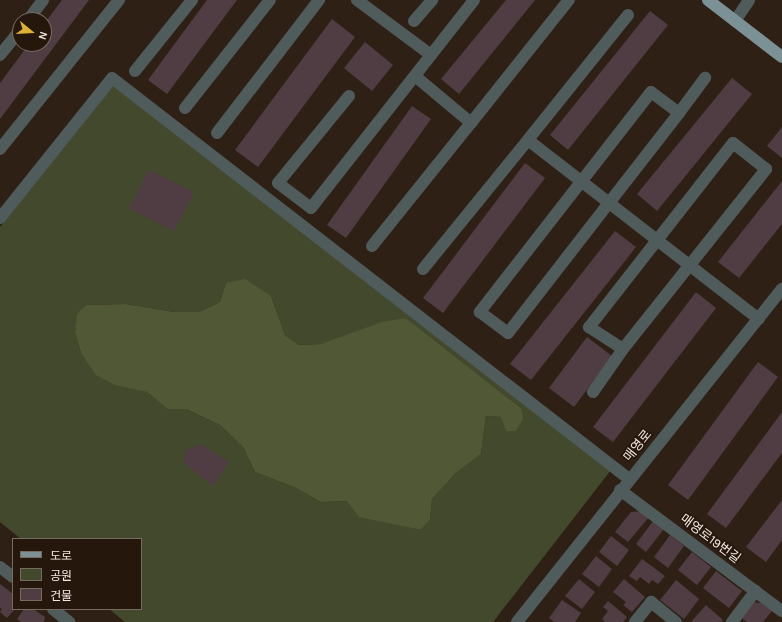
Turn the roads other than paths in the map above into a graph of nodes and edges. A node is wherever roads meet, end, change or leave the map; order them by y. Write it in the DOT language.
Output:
graph roads {
  1 [pos="43,0"];
  2 [pos="119,0"];
  3 [pos="192,0"];
  4 [pos="270,0"];
  5 [pos="319,0"];
  6 [pos="357,0"];
  7 [pos="432,0"];
  8 [pos="474,0"];
  9 [pos="569,0"];
  10 [pos="708,0"];
  11 [pos="749,0"];
  12 [pos="34,12"];
  13 [pos="628,15"];
  14 [pos="414,21"];
  15 [pos="735,21"];
  16 [pos="12,40"];
  17 [pos="0,55"];
  18 [pos="431,55"];
  19 [pos="782,57"];
  20 [pos="135,71"];
  21 [pos="415,76"];
  22 [pos="705,78"];
  23 [pos="349,96"];
  24 [pos="185,108"];
  25 [pos="679,113"];
  26 [pos="471,123"];
  27 [pos="217,133"];
  28 [pos="528,140"];
  29 [pos="0,149"];
  30 [pos="582,182"];
  31 [pos="609,203"];
  32 [pos="0,218"];
  33 [pos="658,241"];
  34 [pos="372,246"];
  35 [pos="690,266"];
  36 [pos="423,269"];
  37 [pos="782,289"];
  38 [pos="759,319"];
  39 [pos="623,349"];
  40 [pos="593,392"];
  41 [pos="629,479"];
  42 [pos="620,490"];
  43 [pos="0,567"];
  44 [pos="12,576"];
  45 [pos="756,591"];
  46 [pos="54,610"];
  47 [pos="782,611"];
  48 [pos="69,622"];
  49 [pos="517,622"];
  50 [pos="635,622"];
  51 [pos="676,622"];
  52 [pos="732,622"];
  1 -- 12 [label="street"];
  2 -- 29 [label="street"];
  3 -- 20 [label="street"];
  4 -- 24 [label="street"];
  5 -- 27 [label="street"];
  6 -- 18 [label="street"];
  7 -- 14 [label="street"];
  8 -- 18 [label="street"];
  9 -- 26 [label="street"];
  10 -- 15 [label="main road"];
  11 -- 15 [label="street"];
  13 -- 28 [label="street"];
  15 -- 19 [label="main road"];
  16 -- 17 [label="street"];
  18 -- 21 [label="street"];
  21 -- 23 [label="street"];
  21 -- 26 [label="street"];
  22 -- 25 [label="street"];
  25 -- 30 [label="street"];
  25 -- 31 [label="street"];
  26 -- 34 [label="street"];
  28 -- 30 [label="street"];
  28 -- 36 [label="street"];
  30 -- 31 [label="street"];
  30 -- 31 [label="street"];
  31 -- 33 [label="street"];
  32 -- 41 [label="street"];
  33 -- 35 [label="street"];
  33 -- 35 [label="street"];
  33 -- 39 [label="street"];
  35 -- 38 [label="street"];
  35 -- 39 [label="street"];
  37 -- 38 [label="street, 매영로"];
  38 -- 41 [label="street, 매영로"];
  39 -- 40 [label="street"];
  41 -- 42 [label="street, 매영로"];
  42 -- 45 [label="street, 매영로19번길"];
  42 -- 49 [label="street, 매영로"];
  43 -- 44 [label="street"];
  45 -- 47 [label="street, 매영로19번길"];
  45 -- 52 [label="street"];
  46 -- 48 [label="street"];
  50 -- 51 [label="street"];
}
